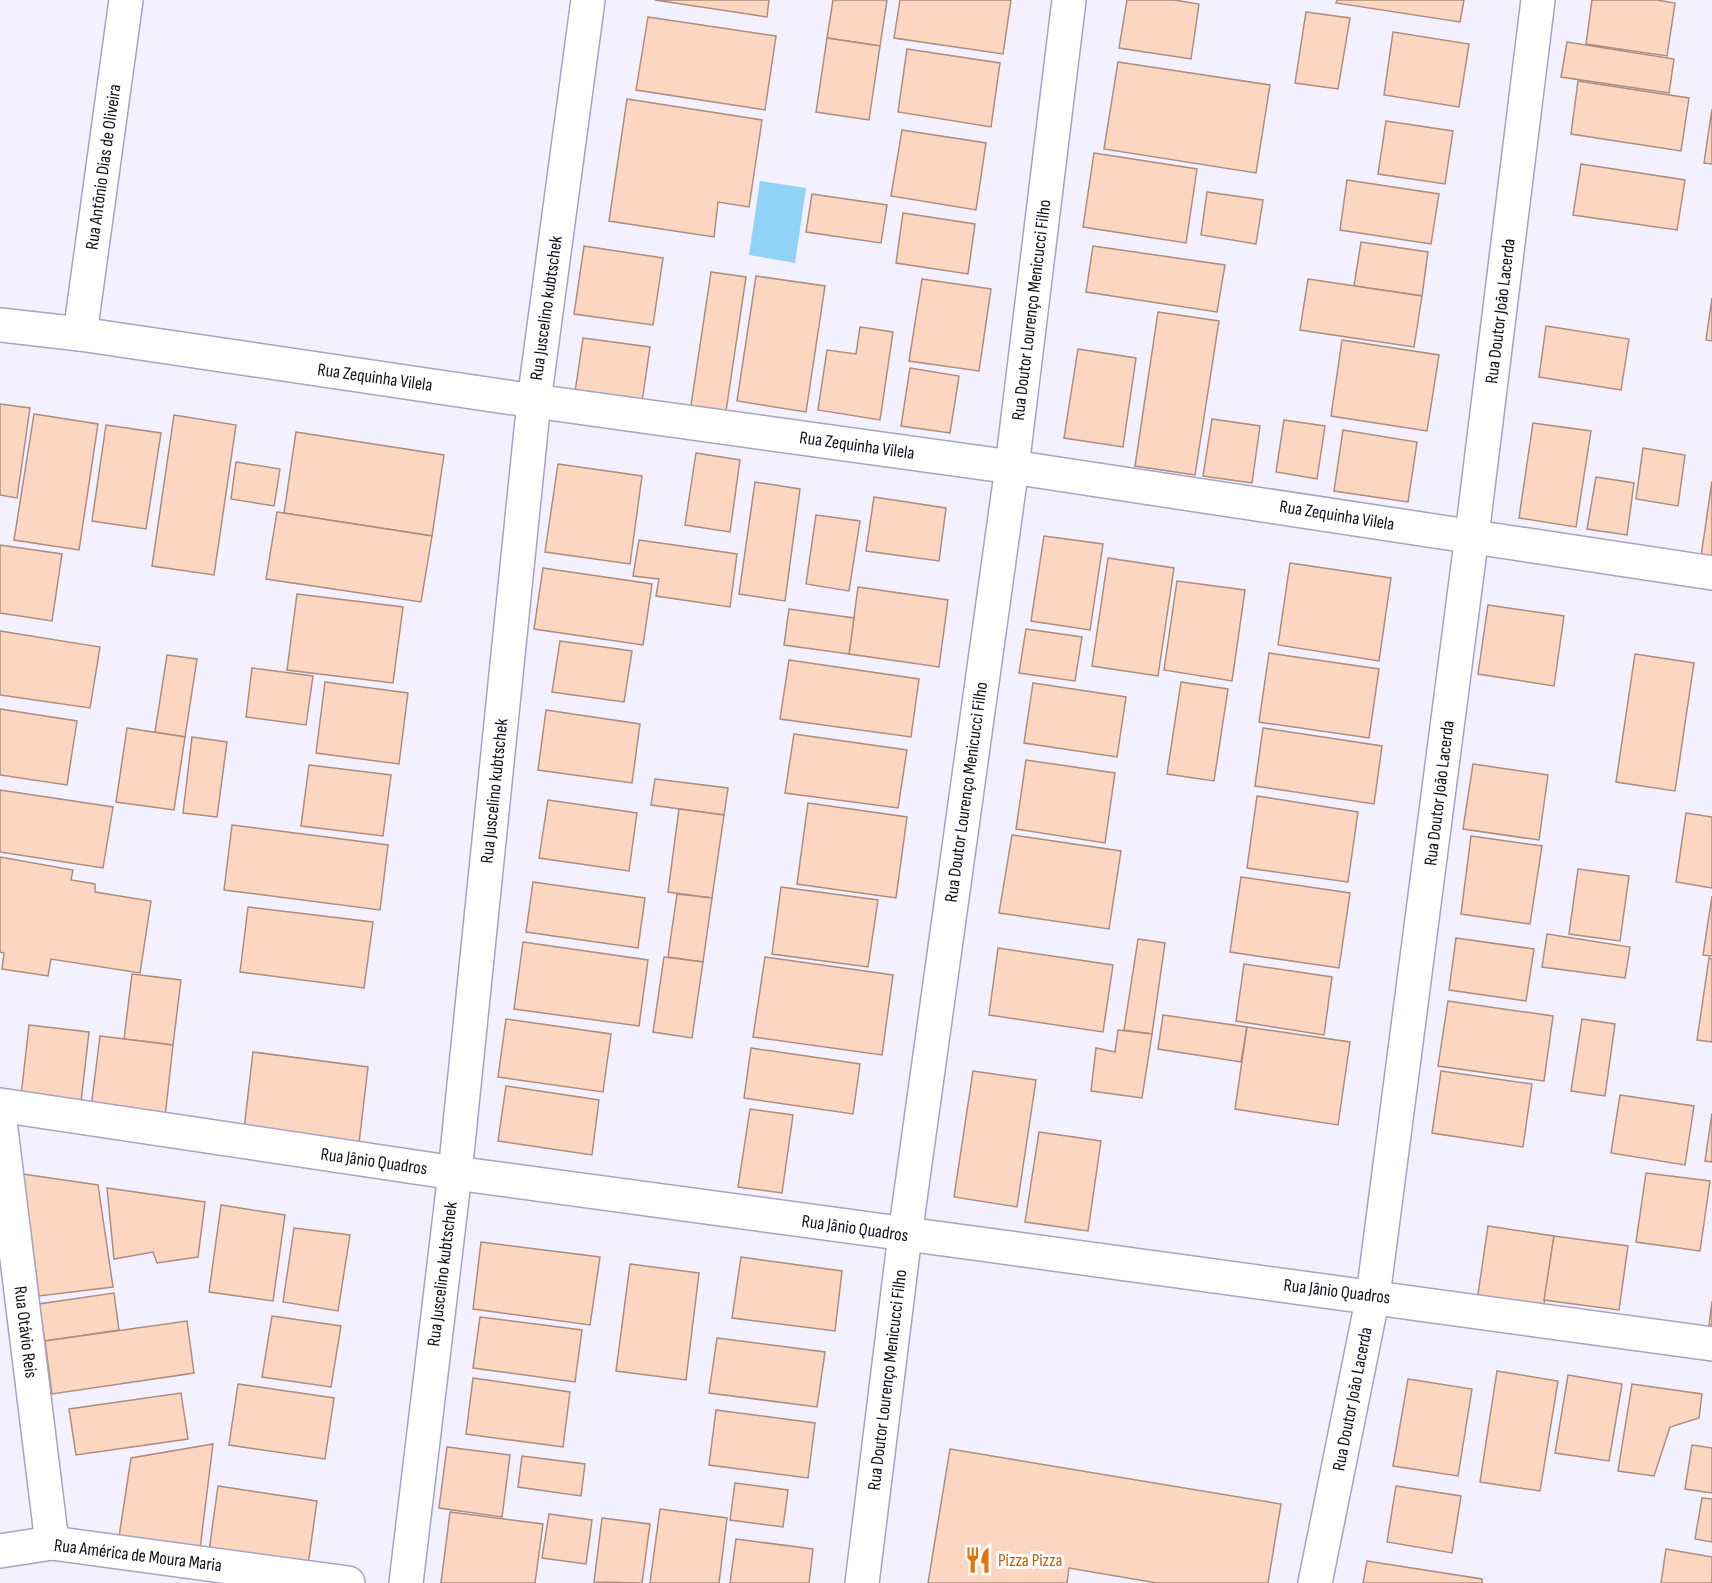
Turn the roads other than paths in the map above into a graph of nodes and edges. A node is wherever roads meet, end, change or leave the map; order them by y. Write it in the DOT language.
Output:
graph roads {
  1 [pos="126,0"];
  2 [pos="588,0"];
  3 [pos="1069,0"];
  4 [pos="1538,0"];
  5 [pos="0,325"];
  6 [pos="80,334"];
  7 [pos="534,401"];
  8 [pos="1012,466"];
  9 [pos="1472,536"];
  10 [pos="1712,573"];
  11 [pos="0,1105"];
  12 [pos="0,1121"];
  13 [pos="454,1173"];
  14 [pos="905,1235"];
  15 [pos="1373,1296"];
  16 [pos="1712,1344"];
  17 [pos="52,1542"];
  18 [pos="0,1551"];
  19 [pos="348,1583"];
  20 [pos="406,1583"];
  21 [pos="862,1583"];
  22 [pos="1315,1583"];
  1 -- 6 [label="street, Rua Antônio Dias de Oliveira"];
  2 -- 7 [label="street, Rua Juscelino kubtschek"];
  3 -- 8 [label="street, Rua Doutor Lourenço Menicucci Filho"];
  4 -- 9 [label="street, Rua Doutor João Lacerda"];
  5 -- 6 [label="street, Rua Zequinha Vilela"];
  6 -- 7 [label="street, Rua Zequinha Vilela"];
  7 -- 8 [label="street, Rua Zequinha Vilela"];
  7 -- 13 [label="street, Rua Juscelino kubtschek"];
  8 -- 9 [label="street, Rua Zequinha Vilela"];
  8 -- 14 [label="street, Rua Doutor Lourenço Menicucci Filho"];
  9 -- 10 [label="street, Rua Zequinha Vilela"];
  9 -- 15 [label="street, Rua Doutor João Lacerda"];
  11 -- 13 [label="street, Rua Jânio Quadros"];
  12 -- 17 [label="street, Rua Otávio Reis"];
  13 -- 14 [label="street, Rua Jânio Quadros"];
  13 -- 20 [label="street, Rua Juscelino kubtschek"];
  14 -- 15 [label="street, Rua Jânio Quadros"];
  14 -- 21 [label="street, Rua Doutor Lourenço Menicucci Filho"];
  15 -- 16 [label="street, Rua Jânio Quadros"];
  15 -- 22 [label="street, Rua Doutor João Lacerda"];
  17 -- 18 [label="street, Rua América de Moura Maria"];
  17 -- 19 [label="street, Rua América de Moura Maria"];
}
